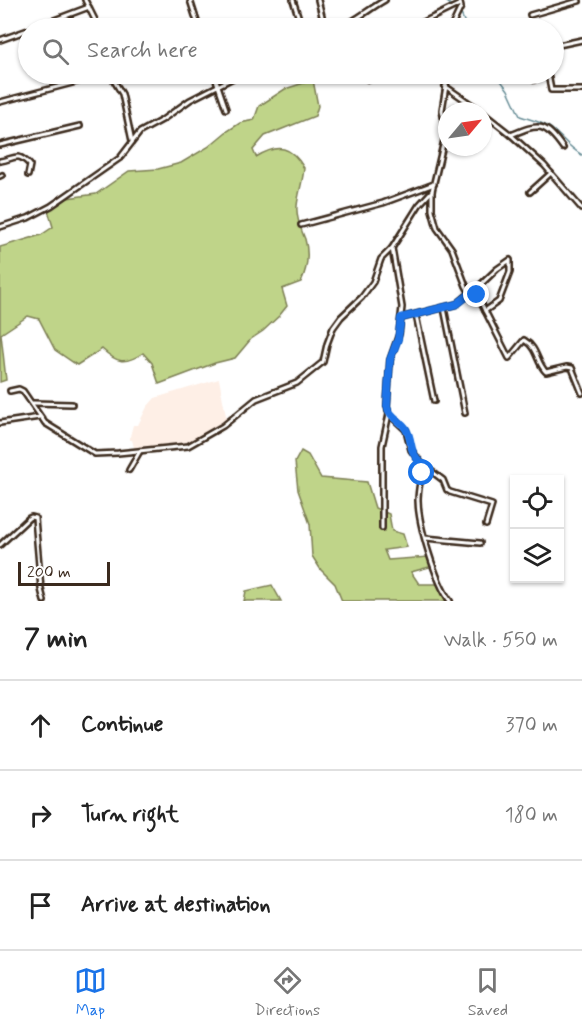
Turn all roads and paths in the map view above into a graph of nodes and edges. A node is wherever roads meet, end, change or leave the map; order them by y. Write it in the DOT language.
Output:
graph roads {
  1 [pos="85,0"];
  2 [pos="190,0"];
  3 [pos="293,0"];
  4 [pos="318,0"];
  5 [pos="385,0"];
  6 [pos="580,2"];
  7 [pos="459,3"];
  8 [pos="89,7"];
  9 [pos="530,15"];
  10 [pos="322,16"];
  11 [pos="60,18"];
  12 [pos="94,18"];
  13 [pos="196,18"];
  14 [pos="299,18"];
  15 [pos="360,18"];
  16 [pos="433,18"];
  17 [pos="456,18"];
  18 [pos="18,34"];
  19 [pos="0,40"];
  20 [pos="582,40"];
  21 [pos="564,44"];
  22 [pos="69,84"];
  23 [pos="115,84"];
  24 [pos="222,84"];
  25 [pos="550,84"];
  26 [pos="218,86"];
  27 [pos="445,86"];
  28 [pos="582,90"];
  29 [pos="0,102"];
  30 [pos="468,102"];
  31 [pos="226,109"];
  32 [pos="492,120"];
  33 [pos="80,126"];
  34 [pos="512,135"];
  35 [pos="132,141"];
  36 [pos="0,145"];
  37 [pos="563,148"];
  38 [pos="0,161"];
  39 [pos="551,173"];
  40 [pos="28,175"];
  41 [pos="434,184"];
  42 [pos="432,191"];
  43 [pos="530,192"];
  44 [pos="582,209"];
  45 [pos="301,225"];
  46 [pos="0,227"];
  47 [pos="392,248"];
  48 [pos="472,292"];
  49 [pos="444,308"];
  50 [pos="485,311"];
  51 [pos="416,315"];
  52 [pos="401,318"];
  53 [pos="10,391"];
  54 [pos="582,393"];
  55 [pos="434,401"];
  56 [pos="33,403"];
  57 [pos="72,404"];
  58 [pos="465,413"];
  59 [pos="389,414"];
  60 [pos="40,417"];
  61 [pos="0,423"];
  62 [pos="140,451"];
  63 [pos="422,464"];
  64 [pos="129,470"];
  65 [pos="486,525"];
  66 [pos="382,528"];
  67 [pos="424,537"];
  68 [pos="480,543"];
  69 [pos="0,544"];
  70 [pos="44,601"];
  71 [pos="450,601"];
  1 -- 8 [label="street"];
  2 -- 13 [label="street"];
  3 -- 14 [label="street"];
  4 -- 10 [label="street"];
  5 -- 15 [label="street"];
  6 -- 9 [label="street"];
  7 -- 16 [label="street"];
  7 -- 17 [label="street"];
  8 -- 11 [label="street"];
  8 -- 12 [label="street"];
  18 -- 19 [label="street"];
  20 -- 21 [label="street"];
  22 -- 29 [label="street"];
  23 -- 35 [label="street"];
  24 -- 26 [label="street"];
  25 -- 28 [label="street"];
  26 -- 31 [label="street"];
  26 -- 35 [label="street"];
  27 -- 30 [label="street"];
  27 -- 41 [label="street"];
  32 -- 34 [label="street"];
  33 -- 36 [label="street"];
  34 -- 37 [label="street"];
  34 -- 39 [label="street"];
  35 -- 46 [label="street"];
  38 -- 40 [label="street"];
  39 -- 43 [label="street"];
  39 -- 44 [label="street"];
  41 -- 42 [label="street"];
  41 -- 45 [label="street"];
  42 -- 47 [label="street"];
  42 -- 48 [label="street"];
  47 -- 52 [label="street"];
  47 -- 62 [label="street"];
  48 -- 49 [label="street"];
  48 -- 50 [label="street"];
  48 -- 50 [label="street"];
  49 -- 51 [label="street"];
  49 -- 58 [label="street"];
  50 -- 54 [label="street"];
  51 -- 52 [label="street"];
  51 -- 55 [label="street"];
  52 -- 59 [label="street"];
  53 -- 56 [label="street"];
  56 -- 57 [label="street"];
  56 -- 60 [label="street"];
  59 -- 63 [label="street"];
  59 -- 66 [label="street"];
  60 -- 61 [label="street"];
  60 -- 62 [label="street"];
  62 -- 64 [label="street"];
  63 -- 65 [label="street"];
  63 -- 67 [label="street"];
  67 -- 68 [label="street"];
  67 -- 71 [label="street"];
  69 -- 70 [label="street"];
}
